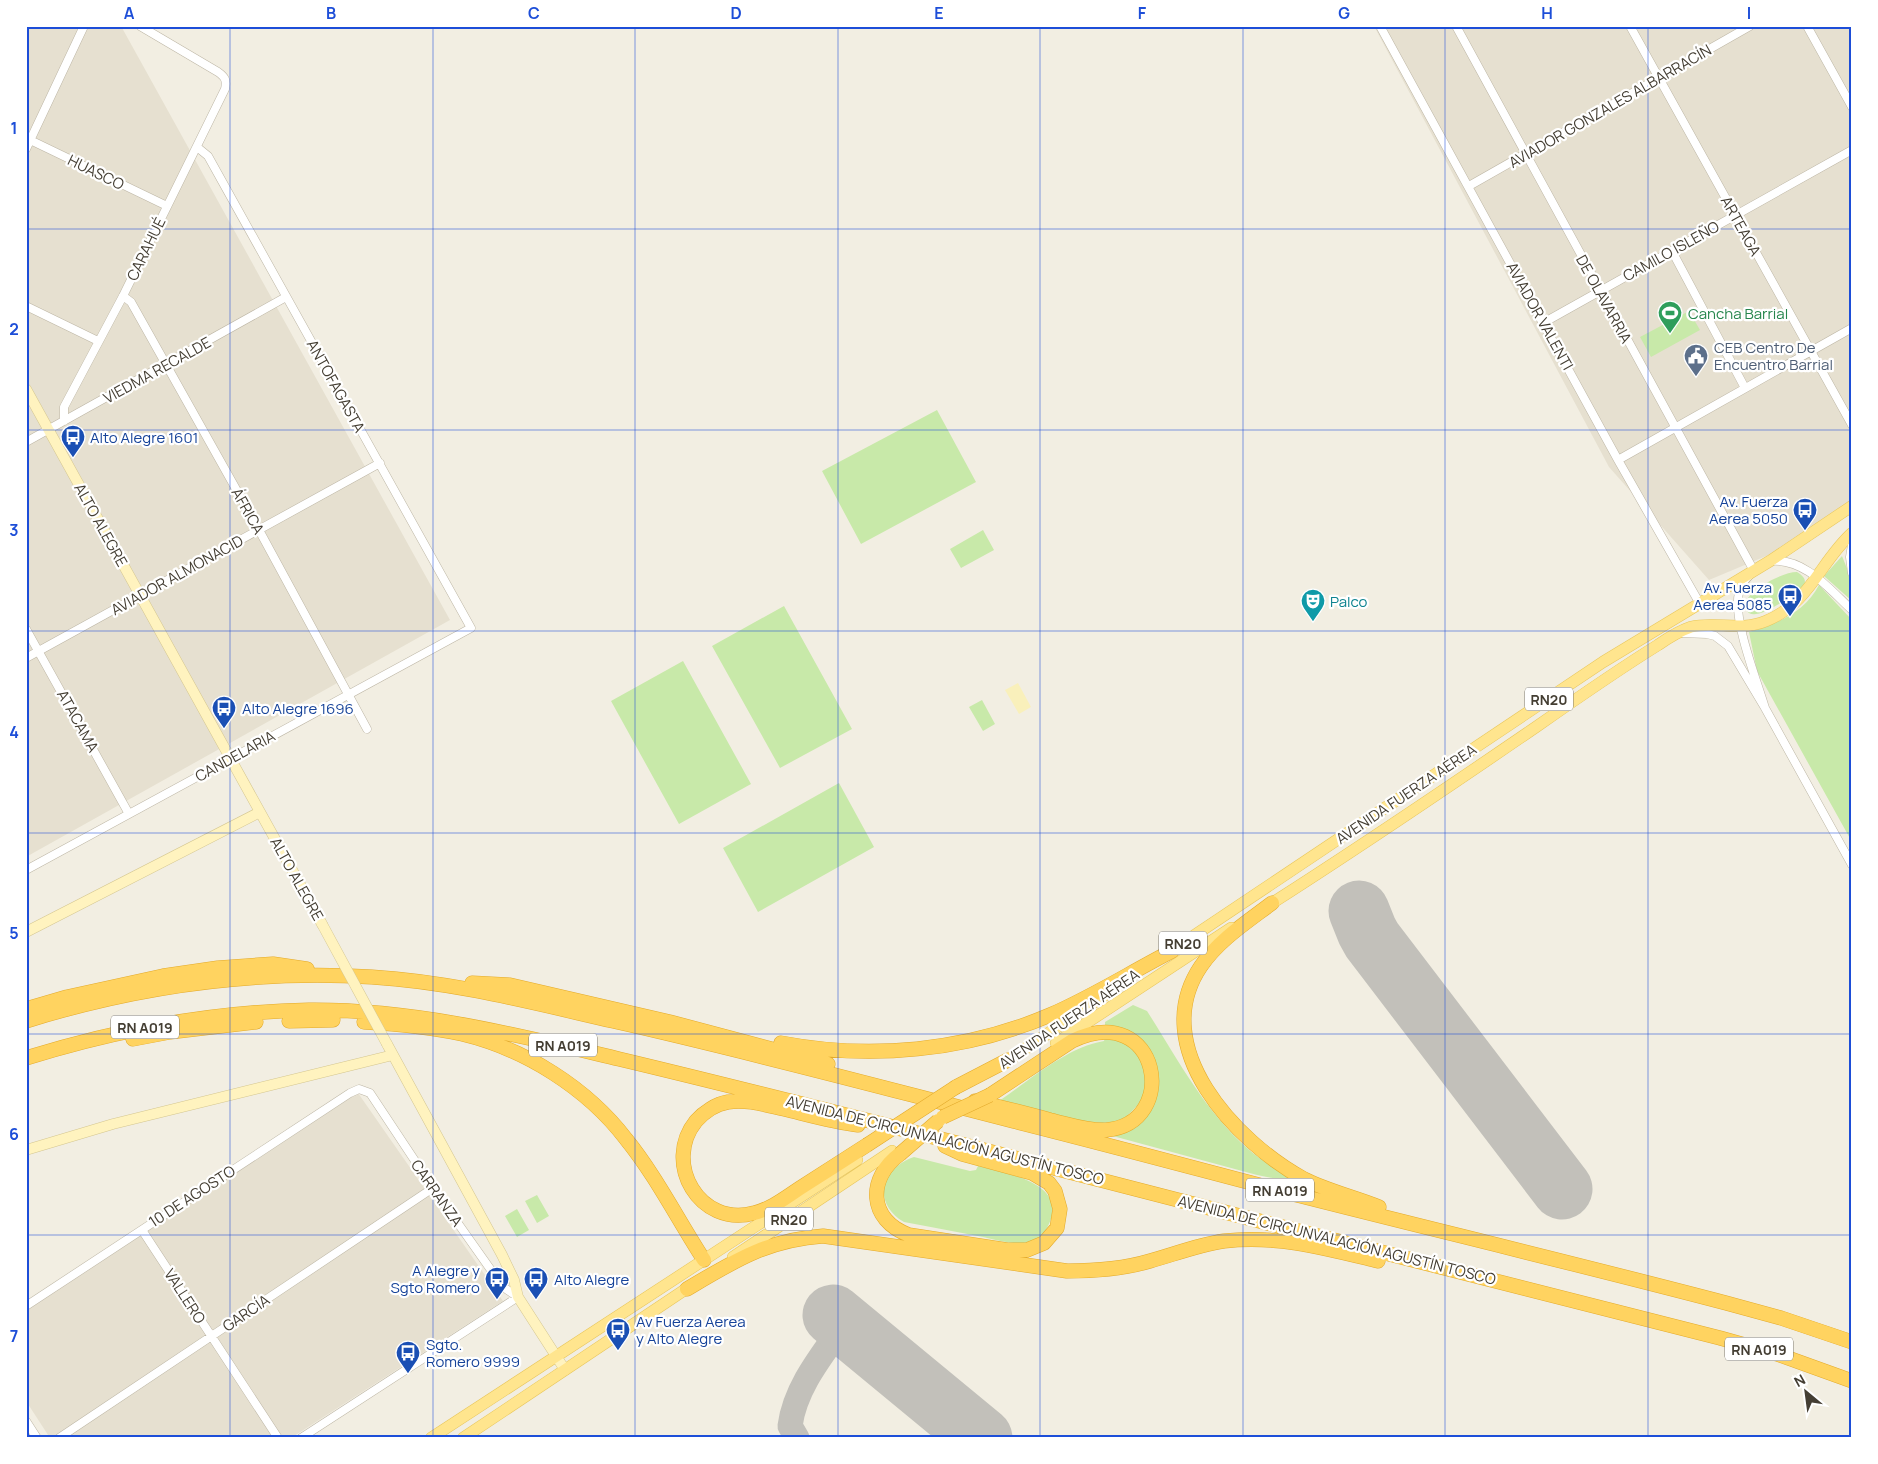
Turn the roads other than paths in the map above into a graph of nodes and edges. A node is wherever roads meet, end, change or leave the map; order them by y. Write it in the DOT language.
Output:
graph roads {
  1 [pos="84,26"];
  2 [pos="140,26"];
  3 [pos="1380,26"];
  4 [pos="1456,26"];
  5 [pos="1630,26"];
  6 [pos="1750,26"];
  7 [pos="1807,26"];
  8 [pos="1659,78"];
  9 [pos="1852,107"];
  10 [pos="28,139"];
  11 [pos="197,147"];
  12 [pos="26,149"];
  13 [pos="1852,150"];
  14 [pos="1525,154"];
  15 [pos="1469,186"];
  16 [pos="167,206"];
  17 [pos="1735,215"];
  18 [pos="1672,251"];
  19 [pos="1600,291"];
  20 [pos="123,296"];
  21 [pos="286,297"];
  22 [pos="26,306"];
  23 [pos="1543,323"];
  24 [pos="1852,328"];
  25 [pos="98,341"];
  26 [pos="1811,351"];
  27 [pos="167,365"];
  28 [pos="1745,388"];
  29 [pos="26,389"];
  30 [pos="64,421"];
  31 [pos="1852,425"];
  32 [pos="1675,428"];
  33 [pos="48,430"];
  34 [pos="26,442"];
  35 [pos="1618,460"];
  36 [pos="380,463"];
  37 [pos="1852,506"];
  38 [pos="258,530"];
  39 [pos="1852,533"];
  40 [pos="1852,544"];
  41 [pos="1770,561"];
  42 [pos="1754,571"];
  43 [pos="1852,573"];
  44 [pos="1817,579"];
  45 [pos="139,595"];
  46 [pos="1700,604"];
  47 [pos="1852,610"];
  48 [pos="1740,627"];
  49 [pos="471,628"];
  50 [pos="26,629"];
  51 [pos="1678,633"];
  52 [pos="39,651"];
  53 [pos="26,658"];
  54 [pos="348,694"];
  55 [pos="1765,708"];
  56 [pos="367,729"];
  57 [pos="230,759"];
  58 [pos="1414,788"];
  59 [pos="1424,802"];
  60 [pos="260,812"];
  61 [pos="129,814"];
  62 [pos="1852,865"];
  63 [pos="26,870"];
  64 [pos="1272,903"];
  65 [pos="26,932"];
  66 [pos="1172,951"];
  67 [pos="372,977"];
  68 [pos="405,980"];
  69 [pos="26,1008"];
  70 [pos="26,1021"];
  71 [pos="670,1022"];
  72 [pos="393,1055"];
  73 [pos="26,1058"];
  74 [pos="1008,1060"];
  75 [pos="26,1067"];
  76 [pos="359,1089"];
  77 [pos="986,1094"];
  78 [pos="912,1131"];
  79 [pos="871,1146"];
  80 [pos="26,1150"];
  81 [pos="896,1152"];
  82 [pos="433,1188"];
  83 [pos="1435,1229"];
  84 [pos="142,1230"];
  85 [pos="704,1260"];
  86 [pos="1484,1278"];
  87 [pos="687,1288"];
  88 [pos="518,1297"];
  89 [pos="26,1306"];
  90 [pos="212,1337"];
  91 [pos="1852,1342"];
  92 [pos="556,1356"];
  93 [pos="565,1370"];
  94 [pos="1852,1380"];
  95 [pos="26,1421"];
  96 [pos="37,1438"];
  97 [pos="59,1438"];
  98 [pos="278,1438"];
  99 [pos="301,1438"];
  100 [pos="431,1438"];
  101 [pos="463,1438"];
  1 -- 10 [label="street"];
  2 -- 11 [label="street, CARAHUÉ"];
  3 -- 15 [label="street, AVIADOR VALENTI"];
  4 -- 14 [label="street, DE OLAVARRIA"];
  5 -- 8 [label="street, ARTEAGA"];
  6 -- 8 [label="street, AVIADOR GONZALES ALBARRACÍN"];
  7 -- 9 [label="street"];
  8 -- 14 [label="street, AVIADOR GONZALES ALBARRACÍN"];
  8 -- 17 [label="street, ARTEAGA"];
  10 -- 12 [label="street"];
  10 -- 16 [label="street, HUASCO"];
  11 -- 16 [label="street, CARAHUÉ"];
  11 -- 21 [label="street, ANTOFAGASTA"];
  13 -- 17 [label="street, CAMILO ISLEÑO"];
  14 -- 15 [label="street, AVIADOR GONZALES ALBARRACÍN"];
  14 -- 19 [label="street, DE OLAVARRIA"];
  15 -- 23 [label="street, AVIADOR VALENTI"];
  16 -- 20 [label="street, CARAHUÉ"];
  17 -- 18 [label="street, CAMILO ISLEÑO"];
  17 -- 26 [label="street, ARTEAGA"];
  18 -- 19 [label="street, CAMILO ISLEÑO"];
  18 -- 28 [label="street"];
  19 -- 23 [label="street, CAMILO ISLEÑO"];
  19 -- 32 [label="street, DE OLAVARRIA"];
  20 -- 25 [label="street, CARAHUÉ"];
  20 -- 27 [label="street, ÁFRICA"];
  21 -- 27 [label="street, VIEDMA RECALDE"];
  21 -- 36 [label="street, ANTOFAGASTA"];
  22 -- 25 [label="street"];
  23 -- 35 [label="street, AVIADOR VALENTI"];
  24 -- 26 [label="street"];
  25 -- 30 [label="street, CARAHUÉ"];
  26 -- 28 [label="street"];
  26 -- 31 [label="street, ARTEAGA"];
  27 -- 30 [label="street, VIEDMA RECALDE"];
  27 -- 38 [label="street, ÁFRICA"];
  28 -- 32 [label="street"];
  29 -- 33 [label="main road, ALTO ALEGRE"];
  30 -- 33 [label="street, VIEDMA RECALDE"];
  32 -- 35 [label="street"];
  32 -- 42 [label="street, DE OLAVARRIA"];
  33 -- 34 [label="street, VIEDMA RECALDE"];
  33 -- 45 [label="main road, ALTO ALEGRE"];
  35 -- 46 [label="street, AVIADOR VALENTI"];
  36 -- 38 [label="street, AVIADOR ALMONACID"];
  36 -- 49 [label="street, ANTOFAGASTA"];
  37 -- 41 [label="main road, AVENIDA FUERZA AÉREA / RN20"];
  38 -- 45 [label="street, AVIADOR ALMONACID"];
  38 -- 54 [label="street, ÁFRICA"];
  39 -- 44 [label="main road, AVENIDA FUERZA AÉREA / RN20"];
  40 -- 43 [label="street"];
  41 -- 42 [label="main road, AVENIDA FUERZA AÉREA / RN20"];
  41 -- 44 [label="street"];
  42 -- 46 [label="main road, AVENIDA FUERZA AÉREA / RN20"];
  42 -- 48 [label="street"];
  44 -- 47 [label="street"];
  44 -- 48 [label="main road, AVENIDA FUERZA AÉREA / RN20"];
  45 -- 52 [label="street, AVIADOR ALMONACID"];
  45 -- 57 [label="main road, ALTO ALEGRE"];
  46 -- 58 [label="main road, AVENIDA FUERZA AÉREA / RN20"];
  48 -- 51 [label="main road, AVENIDA FUERZA AÉREA / RN20"];
  48 -- 55 [label="street"];
  49 -- 54 [label="street, CANDELARIA"];
  50 -- 52 [label="street, ATACAMA"];
  51 -- 55 [label="street"];
  51 -- 59 [label="main road, AVENIDA FUERZA AÉREA / RN20"];
  52 -- 53 [label="street, AVIADOR ALMONACID"];
  52 -- 61 [label="street, ATACAMA"];
  54 -- 56 [label="street, ÁFRICA"];
  54 -- 57 [label="street, CANDELARIA"];
  55 -- 62 [label="street"];
  57 -- 60 [label="main road, ALTO ALEGRE"];
  57 -- 61 [label="street, CANDELARIA"];
  58 -- 59 [label="main road"];
  58 -- 66 [label="main road, AVENIDA FUERZA AÉREA / RN20"];
  59 -- 64 [label="main road, AVENIDA FUERZA AÉREA / RN20"];
  60 -- 65 [label="main road"];
  60 -- 72 [label="main road, ALTO ALEGRE, bridge"];
  61 -- 63 [label="street, CANDELARIA"];
  64 -- 77 [label="main road, AVENIDA FUERZA AÉREA / RN20"];
  64 -- 83 [label="highway"];
  66 -- 71 [label="highway"];
  66 -- 74 [label="main road, AVENIDA FUERZA AÉREA / RN20"];
  67 -- 68 [label="highway, RN A019"];
  67 -- 69 [label="highway"];
  67 -- 70 [label="highway, RN A019"];
  68 -- 71 [label="highway"];
  68 -- 83 [label="highway, RN A019"];
  71 -- 77 [label="highway"];
  72 -- 80 [label="main road"];
  72 -- 88 [label="main road, ALTO ALEGRE"];
  73 -- 78 [label="highway, AVENIDA DE CIRCUNVALACIÓN AGUSTÍN TOSCO / RN A019"];
  74 -- 79 [label="highway, bridge"];
  75 -- 85 [label="highway"];
  76 -- 82 [label="street, CARRANZA"];
  76 -- 84 [label="street, 10 DE AGOSTO"];
  77 -- 81 [label="highway, bridge"];
  78 -- 79 [label="highway"];
  78 -- 81 [label="highway"];
  78 -- 86 [label="highway, AVENIDA DE CIRCUNVALACIÓN AGUSTÍN TOSCO / RN A019"];
  79 -- 85 [label="main road, RN20"];
  81 -- 87 [label="main road, RN20"];
  82 -- 88 [label="street, CARRANZA"];
  82 -- 90 [label="street, GARCÍA"];
  83 -- 91 [label="highway, RN A019"];
  84 -- 89 [label="street, 10 DE AGOSTO"];
  84 -- 90 [label="street, VALLERO"];
  85 -- 92 [label="main road, RN20"];
  86 -- 87 [label="highway"];
  86 -- 94 [label="highway, AVENIDA DE CIRCUNVALACIÓN AGUSTÍN TOSCO / RN A019"];
  87 -- 93 [label="main road, RN20"];
  88 -- 92 [label="main road, ALTO ALEGRE"];
  88 -- 99 [label="street"];
  90 -- 97 [label="street, GARCÍA"];
  90 -- 98 [label="street, VALLERO"];
  92 -- 93 [label="main road, ALTO ALEGRE"];
  92 -- 100 [label="main road, RN20"];
  93 -- 101 [label="main road, RN20"];
  95 -- 96 [label="street"];
}
